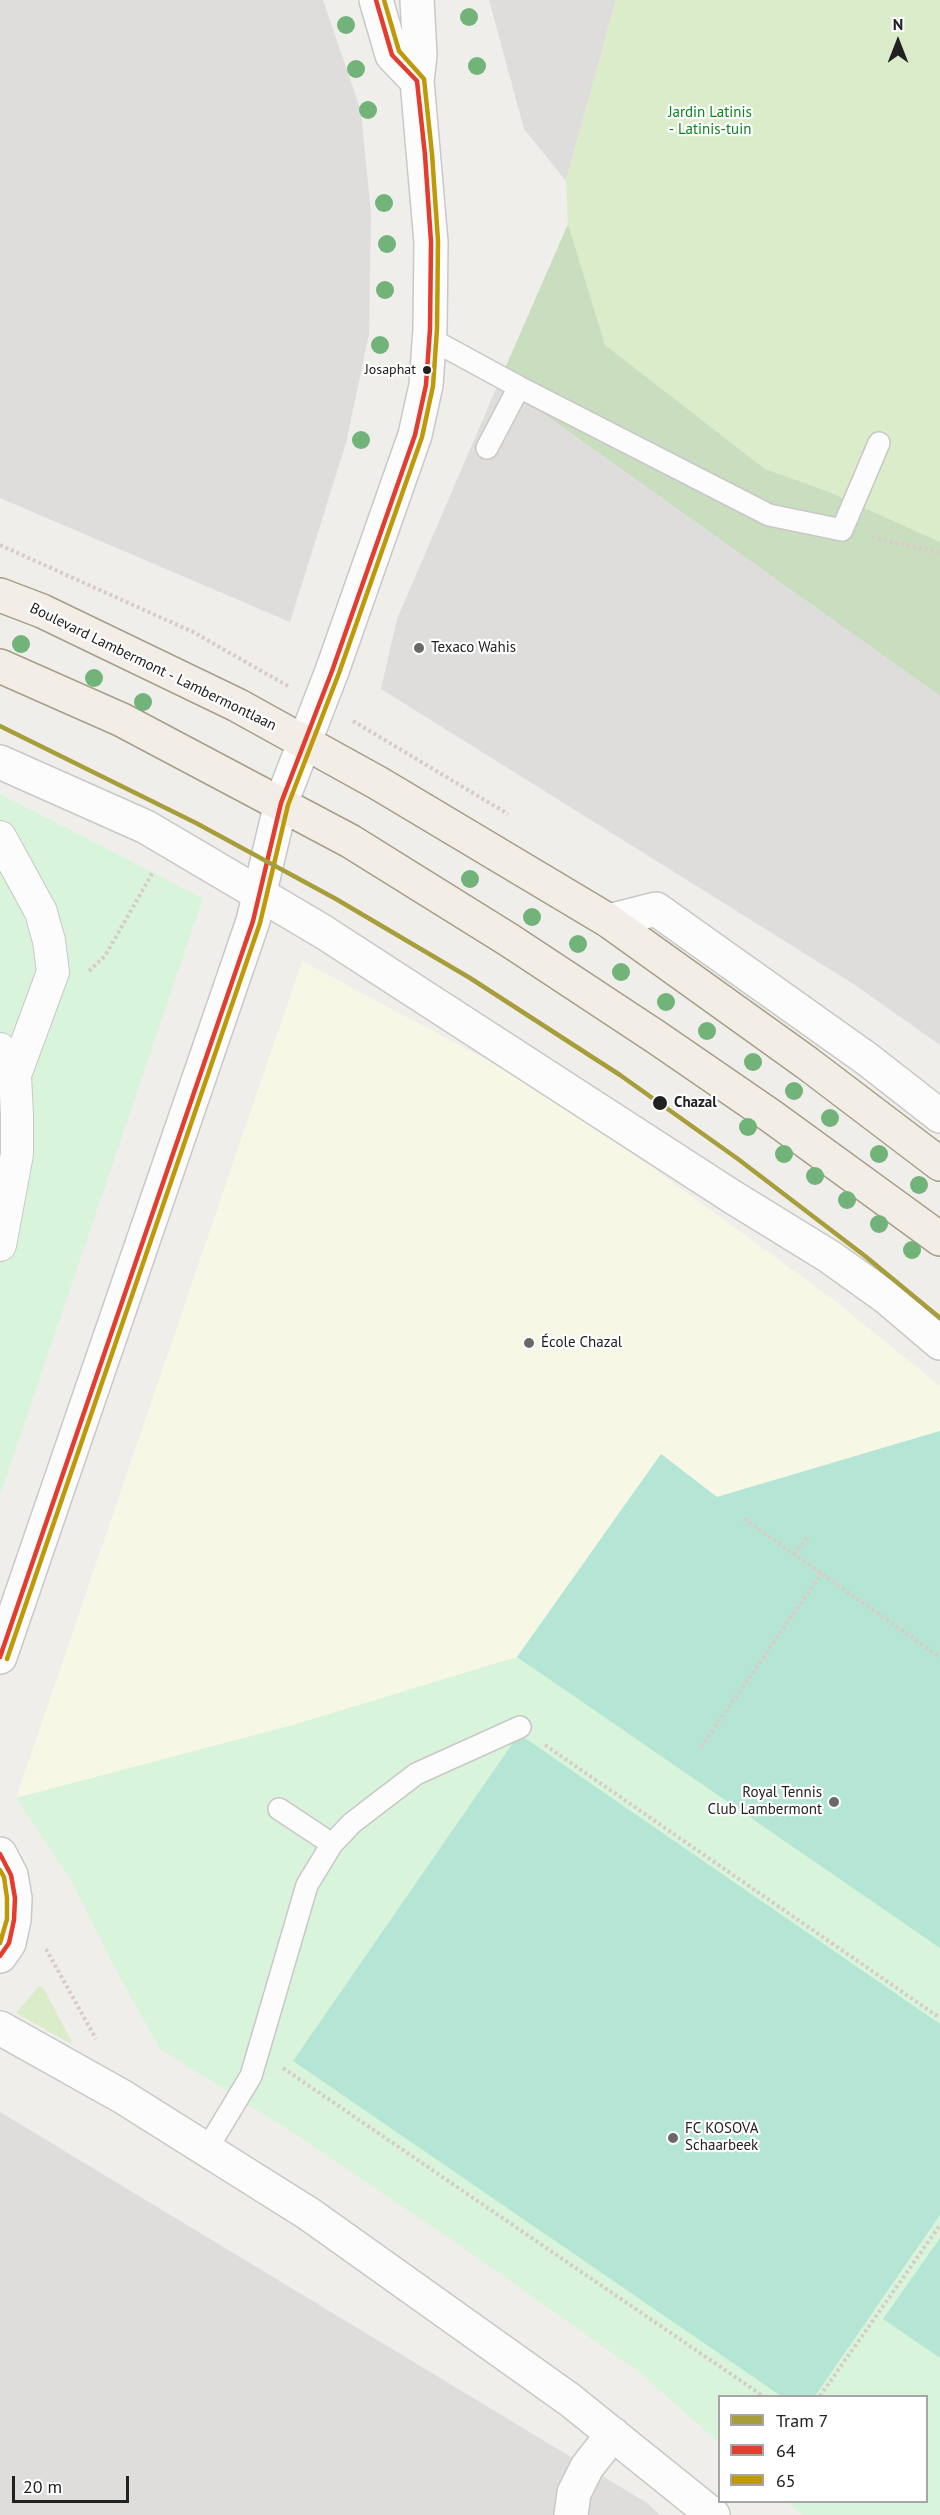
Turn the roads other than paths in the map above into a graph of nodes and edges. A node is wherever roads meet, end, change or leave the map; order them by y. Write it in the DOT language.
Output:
graph roads {
  1 [pos="376,0"];
  2 [pos="417,0"];
  3 [pos="433,0"];
  4 [pos="419,40"];
  5 [pos="417,81"];
  6 [pos="429,338"];
  7 [pos="519,387"];
  8 [pos="879,442"];
  9 [pos="487,448"];
  10 [pos="0,595"];
  11 [pos="0,666"];
  12 [pos="305,743"];
  13 [pos="0,762"];
  14 [pos="280,803"];
  15 [pos="0,837"];
  16 [pos="260,894"];
  17 [pos="609,921"];
  18 [pos="7,1062"];
  19 [pos="940,1116"];
  20 [pos="940,1164"];
  21 [pos="940,1239"];
  22 [pos="0,1245"];
  23 [pos="940,1343"];
  24 [pos="0,1657"];
  25 [pos="519,1727"];
  26 [pos="279,1809"];
  27 [pos="332,1844"];
  28 [pos="0,1854"];
  29 [pos="0,1956"];
  30 [pos="0,2028"];
  31 [pos="207,2149"];
  32 [pos="613,2434"];
  33 [pos="571,2515"];
  34 [pos="713,2515"];
  1 -- 5 [label="street"];
  2 -- 4 [label="street"];
  3 -- 4 [label="lane"];
  4 -- 5 [label="street"];
  5 -- 6 [label="street"];
  6 -- 7 [label="lane"];
  6 -- 12 [label="street"];
  7 -- 8 [label="lane"];
  7 -- 9 [label="lane"];
  10 -- 12 [label="main road, Boulevard Lambermont - Lambermontlaan"];
  11 -- 14 [label="main road"];
  12 -- 14 [label="street"];
  12 -- 17 [label="main road, Boulevard Lambermont - Lambermontlaan"];
  13 -- 16 [label="street"];
  14 -- 16 [label="street"];
  14 -- 21 [label="main road"];
  15 -- 18 [label="street"];
  16 -- 23 [label="street"];
  16 -- 24 [label="street"];
  17 -- 19 [label="street"];
  17 -- 20 [label="main road, Boulevard Lambermont - Lambermontlaan"];
  18 -- 22 [label="street"];
  25 -- 27 [label="lane"];
  26 -- 27 [label="lane"];
  27 -- 31 [label="lane"];
  28 -- 29 [label="street"];
  30 -- 31 [label="street"];
  31 -- 32 [label="street"];
  32 -- 33 [label="street"];
  32 -- 34 [label="street"];
}
